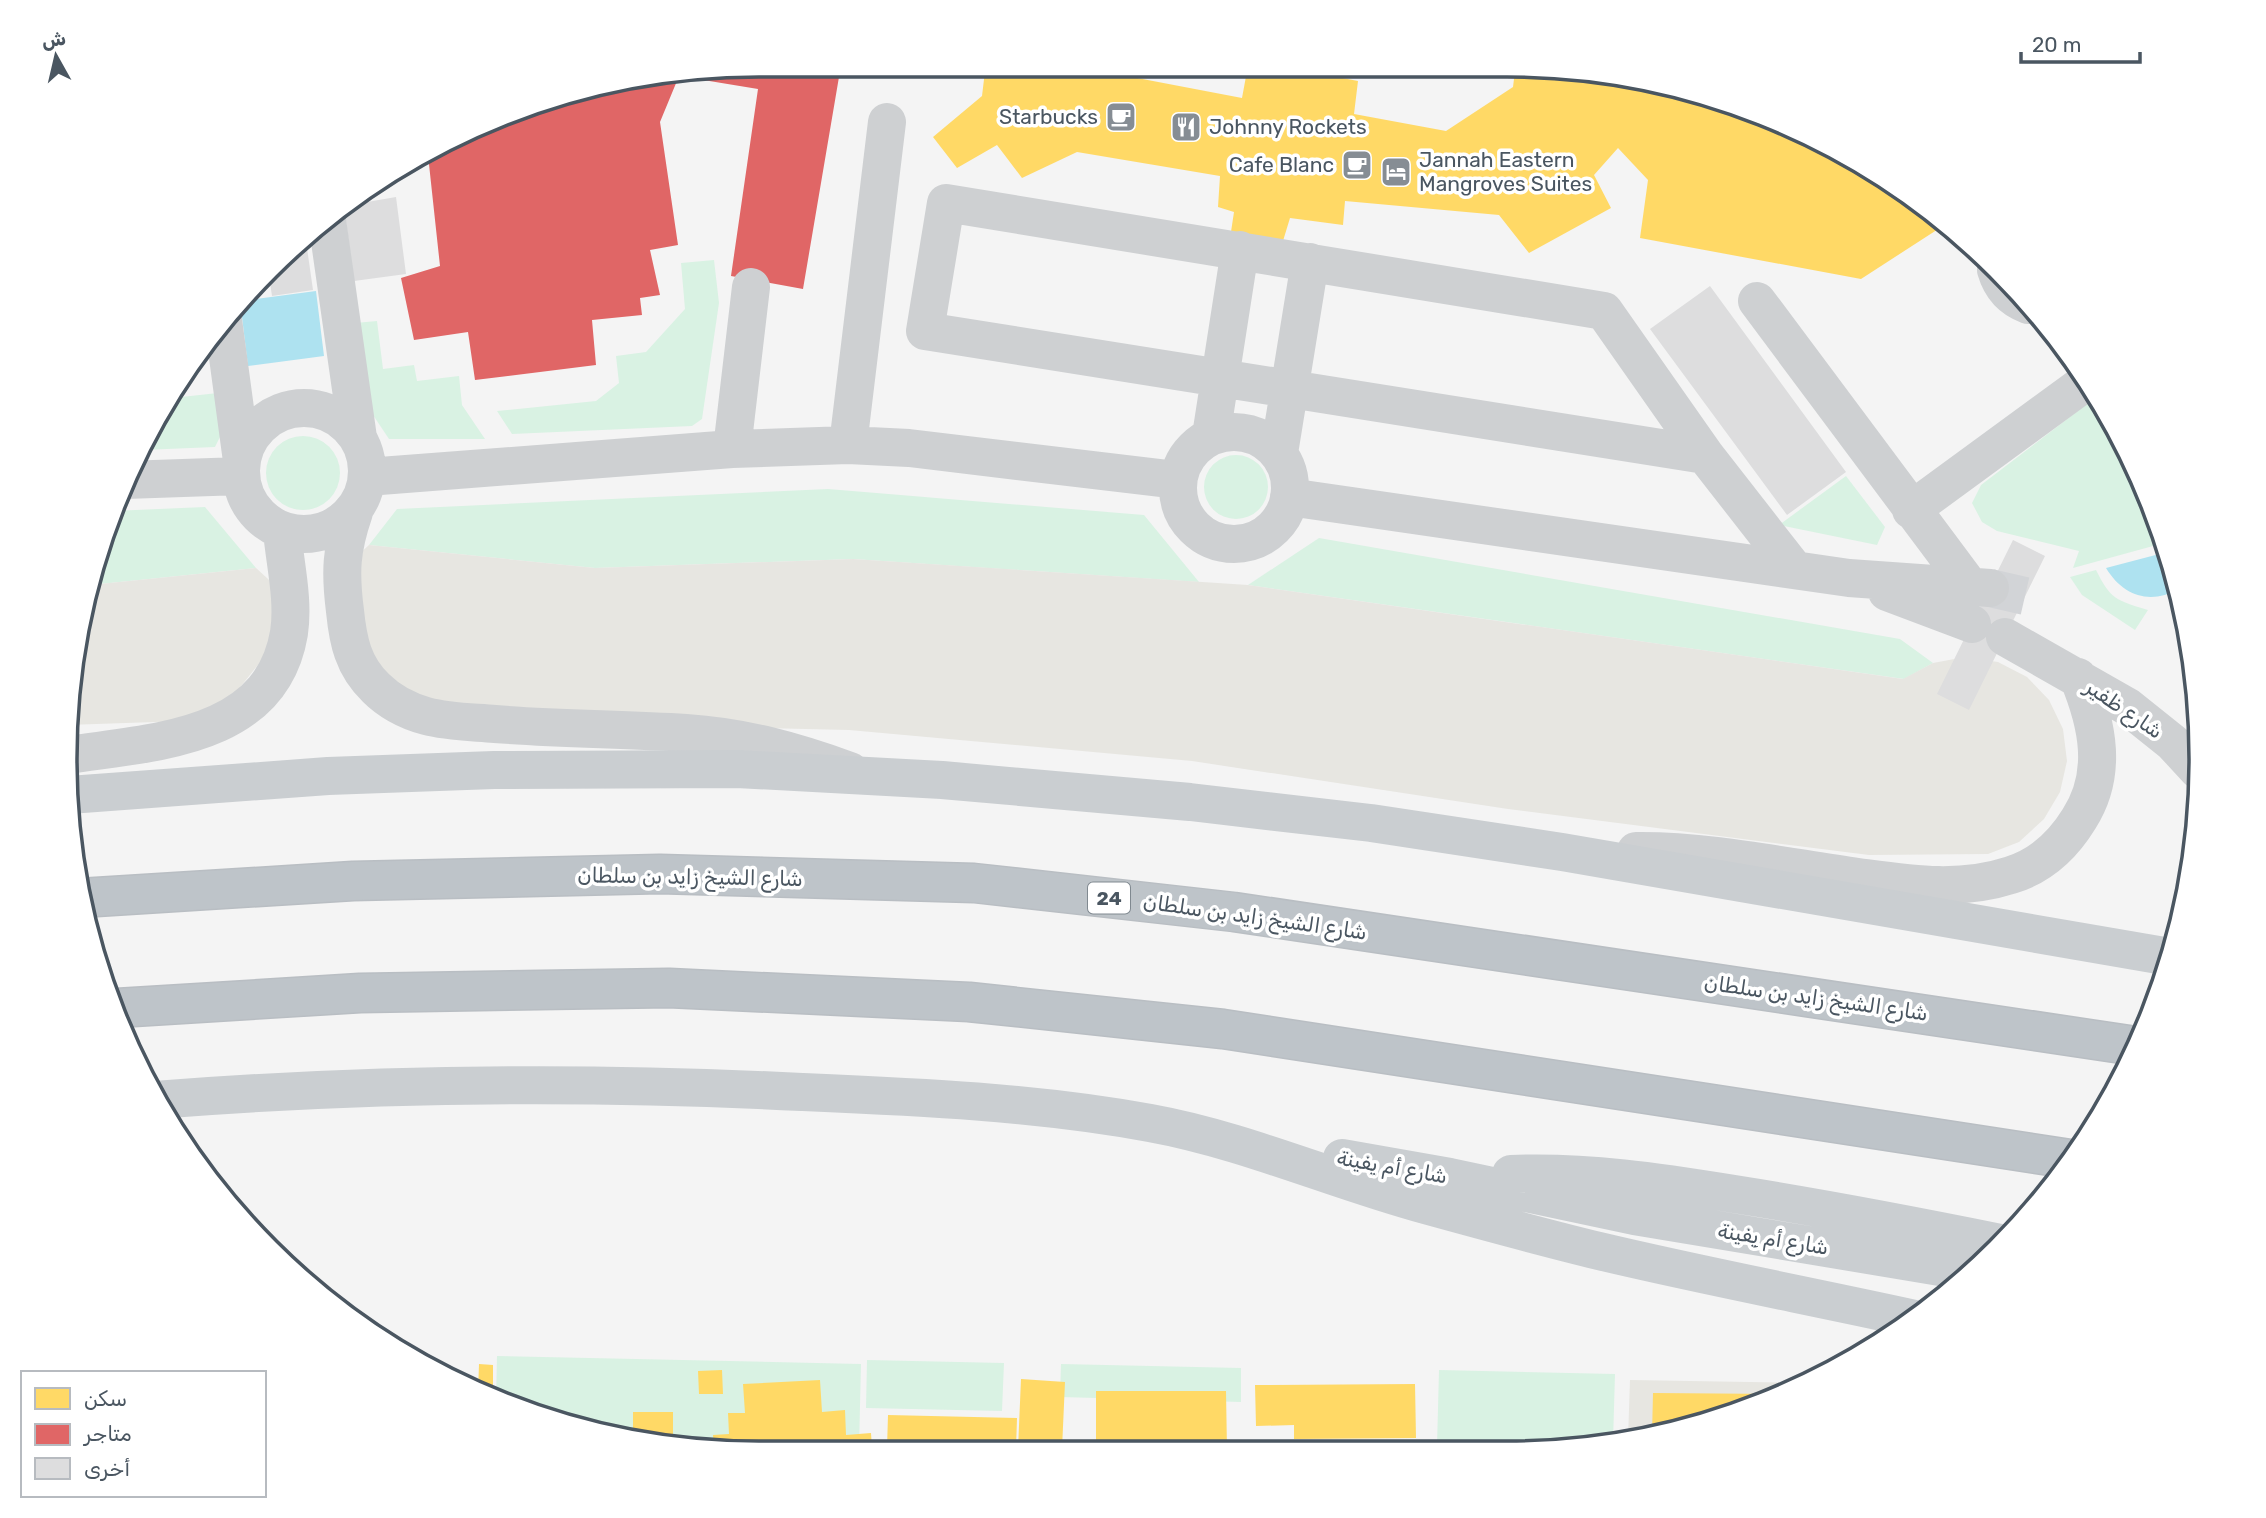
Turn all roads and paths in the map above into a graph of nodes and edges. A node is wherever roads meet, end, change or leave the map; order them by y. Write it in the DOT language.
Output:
graph roads {
  1 [pos="887,122"];
  2 [pos="328,230"];
  3 [pos="1240,250"];
  4 [pos="1310,262"];
  5 [pos="751,287"];
  6 [pos="1757,301"];
  7 [pos="225,335"];
  8 [pos="1220,378"];
  9 [pos="2079,387"];
  10 [pos="1289,389"];
  11 [pos="1210,436"];
  12 [pos="358,438"];
  13 [pos="848,445"];
  14 [pos="732,449"];
  15 [pos="1279,453"];
  16 [pos="1705,455"];
  17 [pos="242,468"];
  18 [pos="367,477"];
  19 [pos="137,479"];
  20 [pos="1177,480"];
  21 [pos="1289,497"];
  22 [pos="1911,510"];
  23 [pos="354,512"];
  24 [pos="282,531"];
  25 [pos="1794,569"];
  26 [pos="1849,578"];
  27 [pos="2078,677"];
  28 [pos="77,754"];
  29 [pos="2189,760"];
  30 [pos="859,775"];
  31 [pos="78,794"];
  32 [pos="1562,852"];
  33 [pos="91,897"];
  34 [pos="2160,956"];
  35 [pos="124,1008"];
  36 [pos="2126,1045"];
  37 [pos="168,1099"];
  38 [pos="1205,1134"];
  39 [pos="2060,1157"];
  40 [pos="1450,1177"];
  41 [pos="1577,1204"];
  42 [pos="1989,1241"];
  43 [pos="1959,1270"];
  44 [pos="1900,1316"];
  1 -- 13 [label="lane"];
  2 -- 12 [label="lane"];
  3 -- 4 [label="lane"];
  3 -- 8 [label="lane"];
  3 -- 8 [label="lane"];
  4 -- 10 [label="lane"];
  4 -- 16 [label="lane"];
  5 -- 14 [label="lane"];
  6 -- 22 [label="lane"];
  7 -- 17 [label="lane"];
  8 -- 10 [label="lane"];
  8 -- 11 [label="lane"];
  9 -- 22 [label="lane"];
  10 -- 15 [label="lane"];
  10 -- 16 [label="lane"];
  11 -- 15 [label="lane"];
  11 -- 20 [label="lane"];
  12 -- 17 [label="lane"];
  12 -- 18 [label="lane"];
  13 -- 14 [label="lane"];
  13 -- 20 [label="lane"];
  14 -- 18 [label="lane"];
  15 -- 21 [label="lane"];
  16 -- 25 [label="lane"];
  17 -- 19 [label="lane"];
  17 -- 24 [label="lane"];
  18 -- 23 [label="lane"];
  20 -- 21 [label="lane"];
  21 -- 25 [label="lane"];
  22 -- 26 [label="lane"];
  23 -- 24 [label="lane"];
  23 -- 30 [label="lane"];
  24 -- 28 [label="lane"];
  25 -- 26 [label="lane"];
  26 -- 27 [label="lane, شارع ظفير"];
  27 -- 29 [label="lane, شارع ظفير"];
  27 -- 32 [label="lane"];
  30 -- 31 [label="main road"];
  30 -- 32 [label="main road"];
  32 -- 34 [label="main road"];
  33 -- 36 [label="highway, شارع الشيخ زايد بن سلطان / 24"];
  35 -- 39 [label="highway"];
  37 -- 38 [label="main road"];
  38 -- 40 [label="main road, شارع أم يفينة"];
  38 -- 44 [label="main road"];
  40 -- 41 [label="main road, شارع أم يفينة"];
  40 -- 42 [label="main road"];
  41 -- 43 [label="main road, شارع أم يِفينة"];
}
